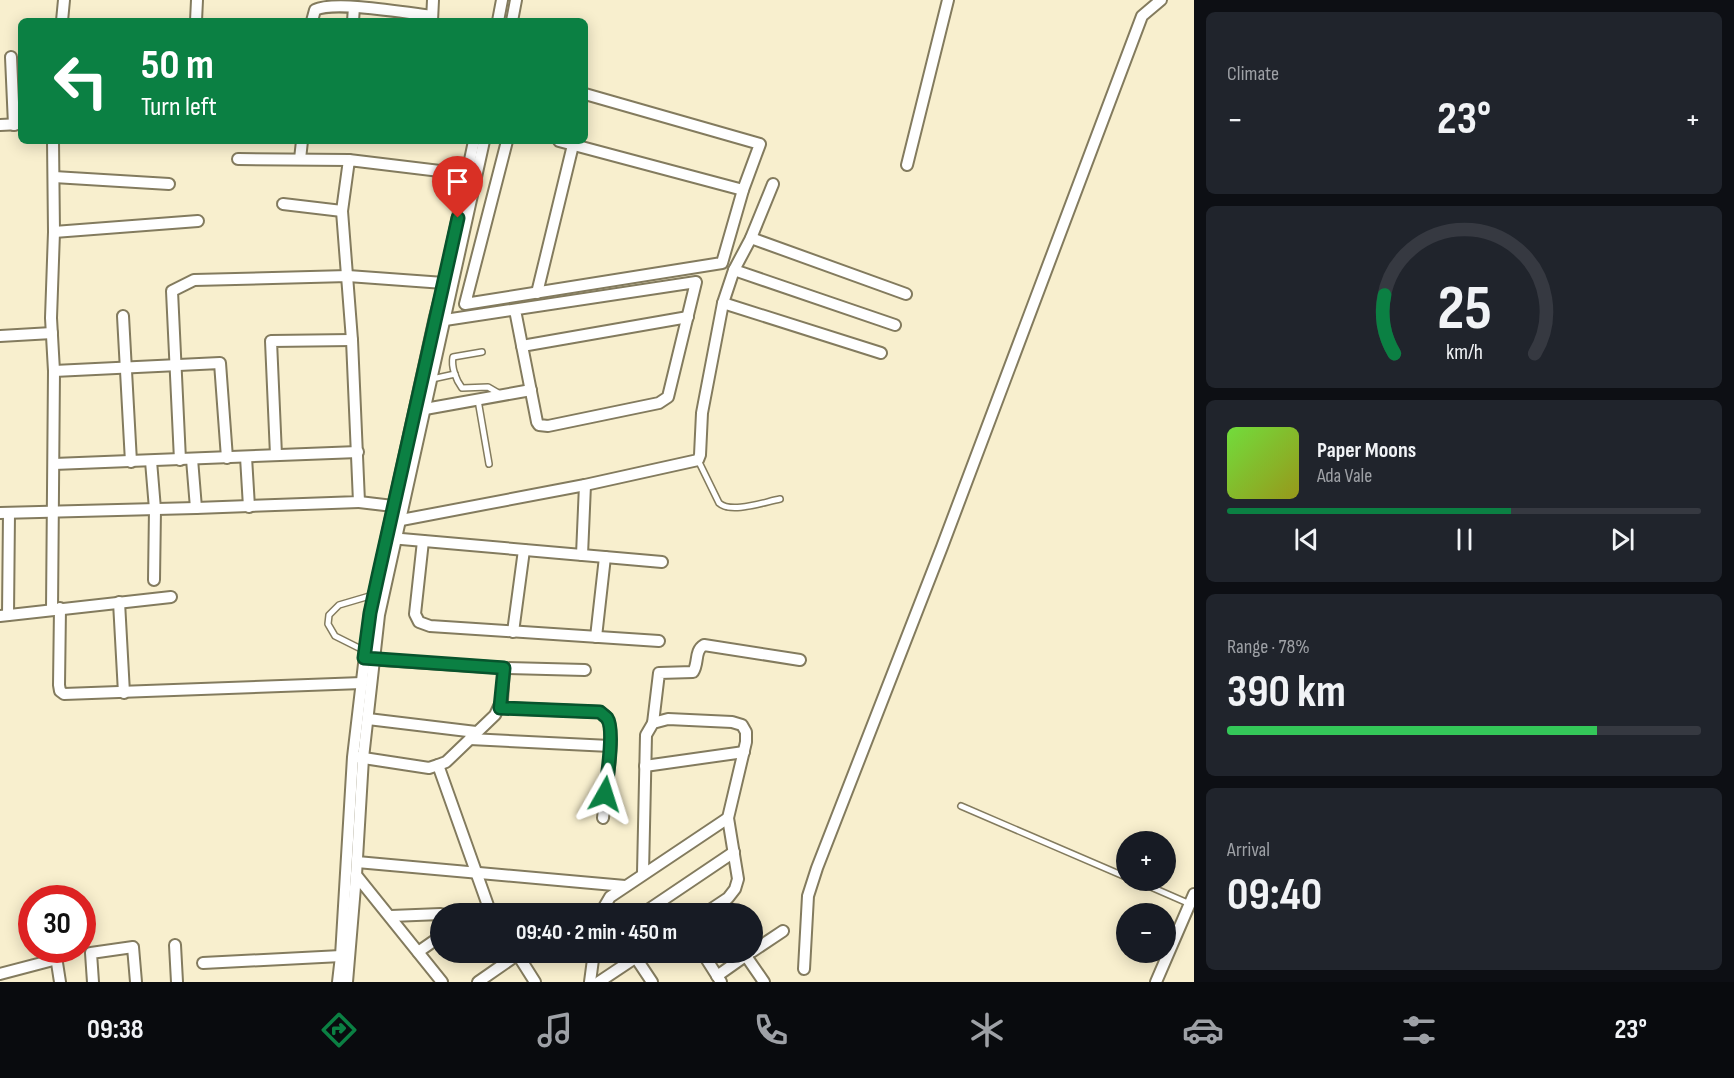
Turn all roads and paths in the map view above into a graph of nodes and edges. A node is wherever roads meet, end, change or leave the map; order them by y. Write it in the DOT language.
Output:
graph roads {
  1 [pos="64,0"];
  2 [pos="197,0"];
  3 [pos="433,0"];
  4 [pos="502,0"];
  5 [pos="516,0"];
  6 [pos="948,0"];
  7 [pos="1161,0"];
  8 [pos="349,4"];
  9 [pos="62,18"];
  10 [pos="196,18"];
  11 [pos="312,18"];
  12 [pos="432,18"];
  13 [pos="499,18"];
  14 [pos="513,18"];
  15 [pos="11,57"];
  16 [pos="588,95"];
  17 [pos="0,125"];
  18 [pos="17,125"];
  19 [pos="54,144"];
  20 [pos="302,144"];
  21 [pos="480,144"];
  22 [pos="506,144"];
  23 [pos="570,144"];
  24 [pos="573,145"];
  25 [pos="238,159"];
  26 [pos="300,159"];
  27 [pos="349,160"];
  28 [pos="907,165"];
  29 [pos="473,175"];
  30 [pos="54,177"];
  31 [pos="170,184"];
  32 [pos="773,184"];
  33 [pos="743,190"];
  34 [pos="283,204"];
  35 [pos="342,211"];
  36 [pos="198,221"];
  37 [pos="54,231"];
  38 [pos="751,238"];
  39 [pos="734,270"];
  40 [pos="348,276"];
  41 [pos="444,283"];
  42 [pos="537,293"];
  43 [pos="906,294"];
  44 [pos="723,303"];
  45 [pos="515,309"];
  46 [pos="123,316"];
  47 [pos="688,317"];
  48 [pos="445,320"];
  49 [pos="895,325"];
  50 [pos="52,333"];
  51 [pos="0,336"];
  52 [pos="352,340"];
  53 [pos="522,346"];
  54 [pos="482,352"];
  55 [pos="881,353"];
  56 [pos="174,365"];
  57 [pos="126,369"];
  58 [pos="54,371"];
  59 [pos="455,374"];
  60 [pos="432,379"];
  61 [pos="531,390"];
  62 [pos="502,396"];
  63 [pos="478,400"];
  64 [pos="425,409"];
  65 [pos="358,452"];
  66 [pos="276,455"];
  67 [pos="246,457"];
  68 [pos="227,458"];
  69 [pos="192,459"];
  70 [pos="180,460"];
  71 [pos="698,460"];
  72 [pos="152,461"];
  73 [pos="131,462"];
  74 [pos="54,464"];
  75 [pos="489,464"];
  76 [pos="585,484"];
  77 [pos="780,499"];
  78 [pos="359,502"];
  79 [pos="393,506"];
  80 [pos="249,507"];
  81 [pos="196,508"];
  82 [pos="155,509"];
  83 [pos="53,512"];
  84 [pos="4,513"];
  85 [pos="395,521"];
  86 [pos="391,539"];
  87 [pos="423,542"];
  88 [pos="524,550"];
  89 [pos="582,555"];
  90 [pos="605,557"];
  91 [pos="662,562"];
  92 [pos="154,580"];
  93 [pos="373,595"];
  94 [pos="171,597"];
  95 [pos="119,602"];
  96 [pos="56,609"];
  97 [pos="4,616"];
  98 [pos="513,632"];
  99 [pos="596,637"];
  100 [pos="659,641"];
  101 [pos="368,656"];
  102 [pos="800,660"];
  103 [pos="504,668"];
  104 [pos="585,670"];
  105 [pos="362,683"];
  106 [pos="124,693"];
  107 [pos="500,708"];
  108 [pos="368,719"];
  109 [pos="653,723"];
  110 [pos="473,736"];
  111 [pos="610,746"];
  112 [pos="744,752"];
  113 [pos="358,758"];
  114 [pos="438,765"];
  115 [pos="645,766"];
  116 [pos="961,806"];
  117 [pos="603,818"];
  118 [pos="728,818"];
  119 [pos="734,852"];
  120 [pos="357,861"];
  121 [pos="643,873"];
  122 [pos="1116,873"];
  123 [pos="477,874"];
  124 [pos="356,875"];
  125 [pos="625,885"];
  126 [pos="1168,891"];
  127 [pos="1192,899"];
  128 [pos="487,903"];
  129 [pos="606,903"];
  130 [pos="658,903"];
  131 [pos="720,903"];
  132 [pos="430,914"];
  133 [pos="391,916"];
  134 [pos="783,931"];
  135 [pos="430,944"];
  136 [pos="763,944"];
  137 [pos="175,945"];
  138 [pos="418,952"];
  139 [pos="341,956"];
  140 [pos="31,963"];
  141 [pos="57,963"];
  142 [pos="203,963"];
  143 [pos="504,963"];
  144 [pos="523,963"];
  145 [pos="593,963"];
  146 [pos="628,963"];
  147 [pos="644,963"];
  148 [pos="709,963"];
  149 [pos="738,963"];
  150 [pos="755,963"];
  151 [pos="804,969"];
  152 [pos="0,974"];
  153 [pos="719,979"];
  154 [pos="60,982"];
  155 [pos="93,982"];
  156 [pos="136,982"];
  157 [pos="177,982"];
  158 [pos="338,982"];
  159 [pos="347,982"];
  160 [pos="442,982"];
  161 [pos="478,982"];
  162 [pos="535,982"];
  163 [pos="590,982"];
  164 [pos="599,982"];
  165 [pos="652,982"];
  166 [pos="764,982"];
  167 [pos="1155,982"];
  1 -- 9 [label="street"];
  2 -- 10 [label="street"];
  3 -- 12 [label="street"];
  4 -- 13 [label="street"];
  5 -- 14 [label="street"];
  6 -- 28 [label="street"];
  7 -- 151 [label="street"];
  8 -- 11 [label="street"];
  8 -- 12 [label="street"];
  15 -- 18 [label="street"];
  16 -- 33 [label="street"];
  17 -- 18 [label="street"];
  19 -- 30 [label="street"];
  20 -- 26 [label="street"];
  21 -- 29 [label="street"];
  22 -- 42 [label="street"];
  23 -- 24 [label="street"];
  24 -- 33 [label="street"];
  24 -- 42 [label="street"];
  25 -- 26 [label="street"];
  26 -- 27 [label="street"];
  27 -- 29 [label="street"];
  27 -- 35 [label="street"];
  29 -- 41 [label="street"];
  29 -- 48 [label="street"];
  30 -- 31 [label="street"];
  30 -- 37 [label="street"];
  32 -- 38 [label="street"];
  33 -- 42 [label="street"];
  34 -- 35 [label="street"];
  35 -- 40 [label="street"];
  36 -- 37 [label="street"];
  37 -- 50 [label="street"];
  38 -- 39 [label="street"];
  38 -- 43 [label="street"];
  39 -- 44 [label="street"];
  39 -- 49 [label="street"];
  40 -- 41 [label="street"];
  40 -- 52 [label="street"];
  40 -- 56 [label="street"];
  41 -- 79 [label="street"];
  44 -- 55 [label="street"];
  44 -- 71 [label="street"];
  45 -- 47 [label="street"];
  45 -- 48 [label="street"];
  45 -- 53 [label="street"];
  46 -- 57 [label="street"];
  47 -- 53 [label="street"];
  47 -- 61 [label="street"];
  48 -- 60 [label="street"];
  50 -- 51 [label="street"];
  50 -- 58 [label="street"];
  52 -- 65 [label="street"];
  52 -- 66 [label="street"];
  53 -- 61 [label="street"];
  54 -- 59 [label="lane"];
  56 -- 57 [label="street"];
  56 -- 68 [label="street"];
  56 -- 70 [label="street"];
  57 -- 58 [label="street"];
  57 -- 73 [label="street"];
  58 -- 74 [label="street"];
  59 -- 60 [label="lane"];
  59 -- 62 [label="lane"];
  60 -- 64 [label="street"];
  61 -- 62 [label="street"];
  62 -- 63 [label="street"];
  63 -- 64 [label="street"];
  63 -- 75 [label="lane"];
  64 -- 85 [label="street"];
  65 -- 66 [label="street"];
  65 -- 78 [label="street"];
  66 -- 67 [label="street"];
  67 -- 68 [label="street"];
  67 -- 80 [label="street"];
  68 -- 69 [label="street"];
  69 -- 70 [label="street"];
  69 -- 81 [label="street"];
  70 -- 72 [label="street"];
  71 -- 76 [label="street"];
  71 -- 77 [label="lane"];
  72 -- 73 [label="street"];
  72 -- 82 [label="street"];
  73 -- 74 [label="street"];
  74 -- 83 [label="street"];
  76 -- 85 [label="street"];
  76 -- 89 [label="street"];
  78 -- 79 [label="street"];
  78 -- 80 [label="street"];
  79 -- 85 [label="street"];
  80 -- 81 [label="street"];
  81 -- 82 [label="street"];
  82 -- 83 [label="street"];
  82 -- 92 [label="street"];
  83 -- 84 [label="street"];
  83 -- 96 [label="street"];
  84 -- 97 [label="street"];
  85 -- 86 [label="street"];
  86 -- 87 [label="street"];
  86 -- 93 [label="street"];
  86 -- 101 [label="street"];
  87 -- 88 [label="street"];
  87 -- 98 [label="street"];
  88 -- 89 [label="street"];
  88 -- 98 [label="street"];
  89 -- 90 [label="street"];
  90 -- 91 [label="street"];
  90 -- 99 [label="street"];
  93 -- 101 [label="street"];
  93 -- 101 [label="lane"];
  94 -- 95 [label="street"];
  95 -- 96 [label="street"];
  95 -- 106 [label="street"];
  96 -- 97 [label="street"];
  96 -- 106 [label="street"];
  98 -- 99 [label="street"];
  99 -- 100 [label="street"];
  101 -- 103 [label="street"];
  101 -- 105 [label="street"];
  101 -- 108 [label="street"];
  102 -- 109 [label="street"];
  103 -- 104 [label="street"];
  103 -- 107 [label="street"];
  105 -- 106 [label="street"];
  105 -- 113 [label="street"];
  107 -- 110 [label="street"];
  107 -- 111 [label="street"];
  108 -- 110 [label="street"];
  108 -- 113 [label="street"];
  109 -- 112 [label="street"];
  109 -- 115 [label="street"];
  110 -- 111 [label="street"];
  110 -- 114 [label="street"];
  111 -- 117 [label="street"];
  112 -- 115 [label="street"];
  112 -- 118 [label="street"];
  113 -- 114 [label="street"];
  113 -- 120 [label="street"];
  113 -- 139 [label="street"];
  114 -- 123 [label="street"];
  115 -- 121 [label="street"];
  116 -- 122 [label="lane"];
  118 -- 119 [label="street"];
  118 -- 121 [label="street"];
  119 -- 130 [label="street"];
  119 -- 131 [label="street"];
  120 -- 123 [label="street"];
  120 -- 124 [label="street"];
  121 -- 125 [label="street"];
  123 -- 125 [label="street"];
  123 -- 128 [label="street"];
  124 -- 133 [label="street"];
  124 -- 159 [label="street"];
  125 -- 129 [label="street"];
  126 -- 127 [label="lane"];
  127 -- 167 [label="street"];
  132 -- 133 [label="street"];
  133 -- 138 [label="street"];
  134 -- 136 [label="street"];
  135 -- 138 [label="street"];
  137 -- 157 [label="street"];
  138 -- 160 [label="street"];
  139 -- 142 [label="street"];
  139 -- 158 [label="street"];
  140 -- 152 [label="street"];
  141 -- 154 [label="street"];
  143 -- 161 [label="street"];
  144 -- 162 [label="street"];
  145 -- 163 [label="street"];
  146 -- 164 [label="street"];
  147 -- 165 [label="street"];
  148 -- 153 [label="street"];
  149 -- 153 [label="street"];
  150 -- 166 [label="street"];
  155 -- 156 [label="street"];
}
